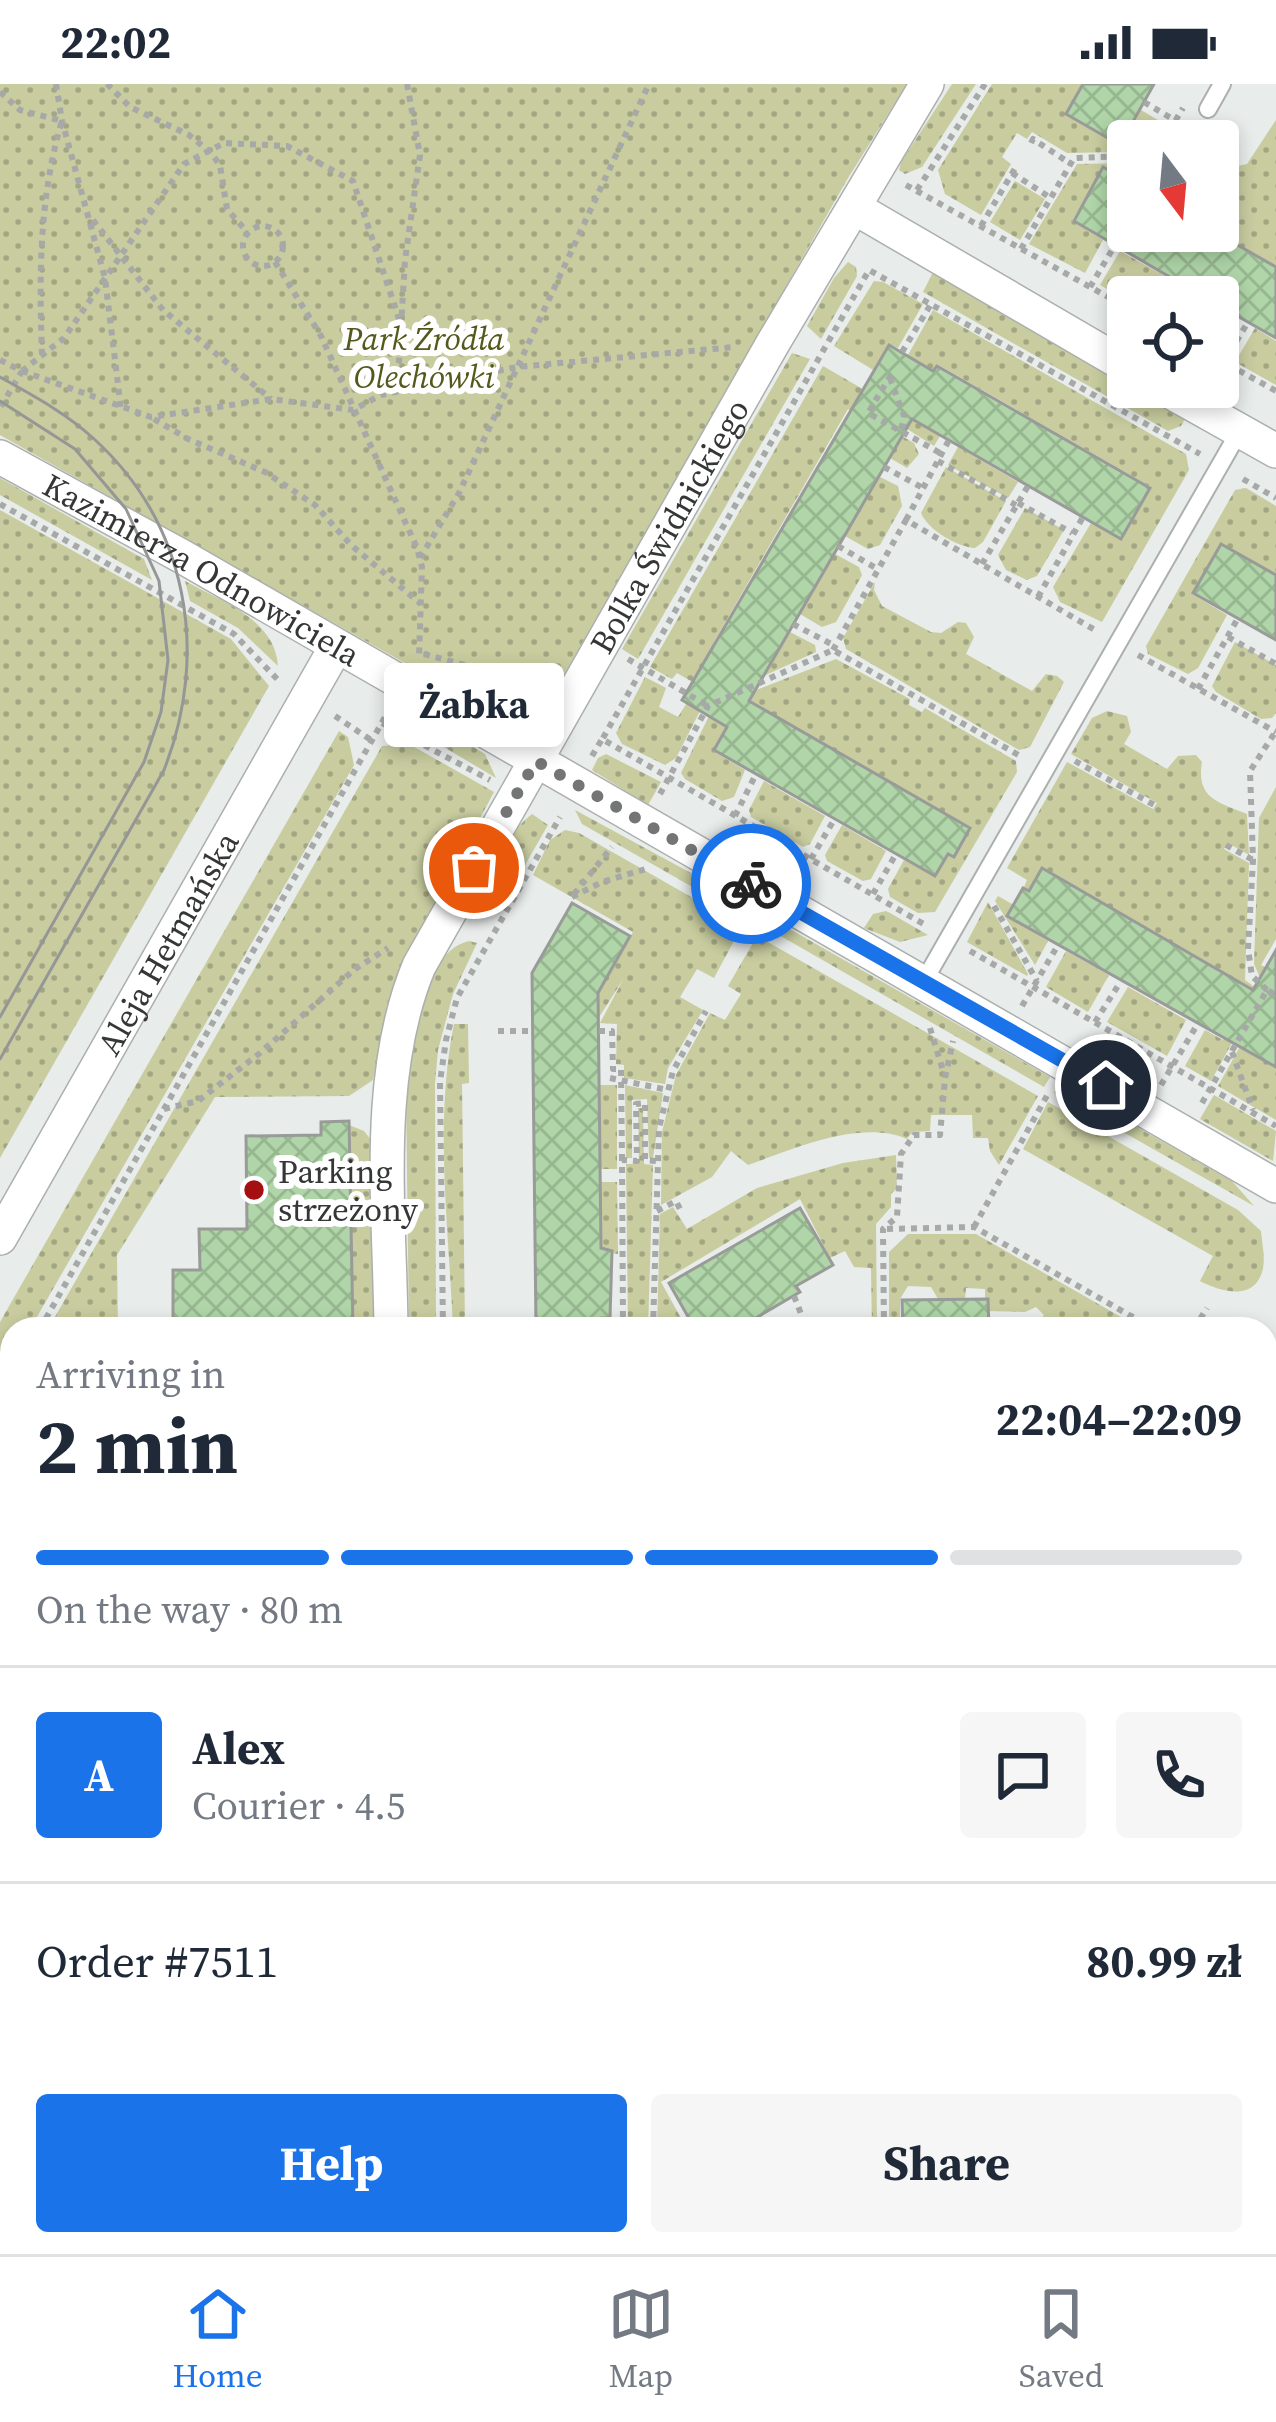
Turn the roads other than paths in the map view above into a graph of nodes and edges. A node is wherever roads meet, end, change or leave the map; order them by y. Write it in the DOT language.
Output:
graph roads {
  1 [pos="927,84"];
  2 [pos="1222,84"];
  3 [pos="1208,109"];
  4 [pos="855,208"];
  5 [pos="1107,355"];
  6 [pos="1198,408"];
  7 [pos="1239,432"];
  8 [pos="1276,452"];
  9 [pos="0,457"];
  10 [pos="336,647"];
  11 [pos="536,761"];
  12 [pos="924,981"];
  13 [pos="1276,1186"];
  14 [pos="0,1238"];
  15 [pos="391,1317"];
  1 -- 4 [label="street, Bolka Świdnickiego"];
  2 -- 3 [label="lane"];
  4 -- 5 [label="street"];
  4 -- 11 [label="street, Bolka Świdnickiego"];
  6 -- 7 [label="street"];
  7 -- 8 [label="street"];
  7 -- 12 [label="lane"];
  9 -- 10 [label="street, Kazimierza Odnowiciela"];
  10 -- 11 [label="street, Kazimierza Odnowiciela"];
  10 -- 14 [label="street, Aleja Hetmańska"];
  11 -- 12 [label="street, Kazimierza Odnowiciela"];
  11 -- 15 [label="street, Bolka Świdnickiego"];
  12 -- 13 [label="street, Kazimierza Odnowiciela"];
}
